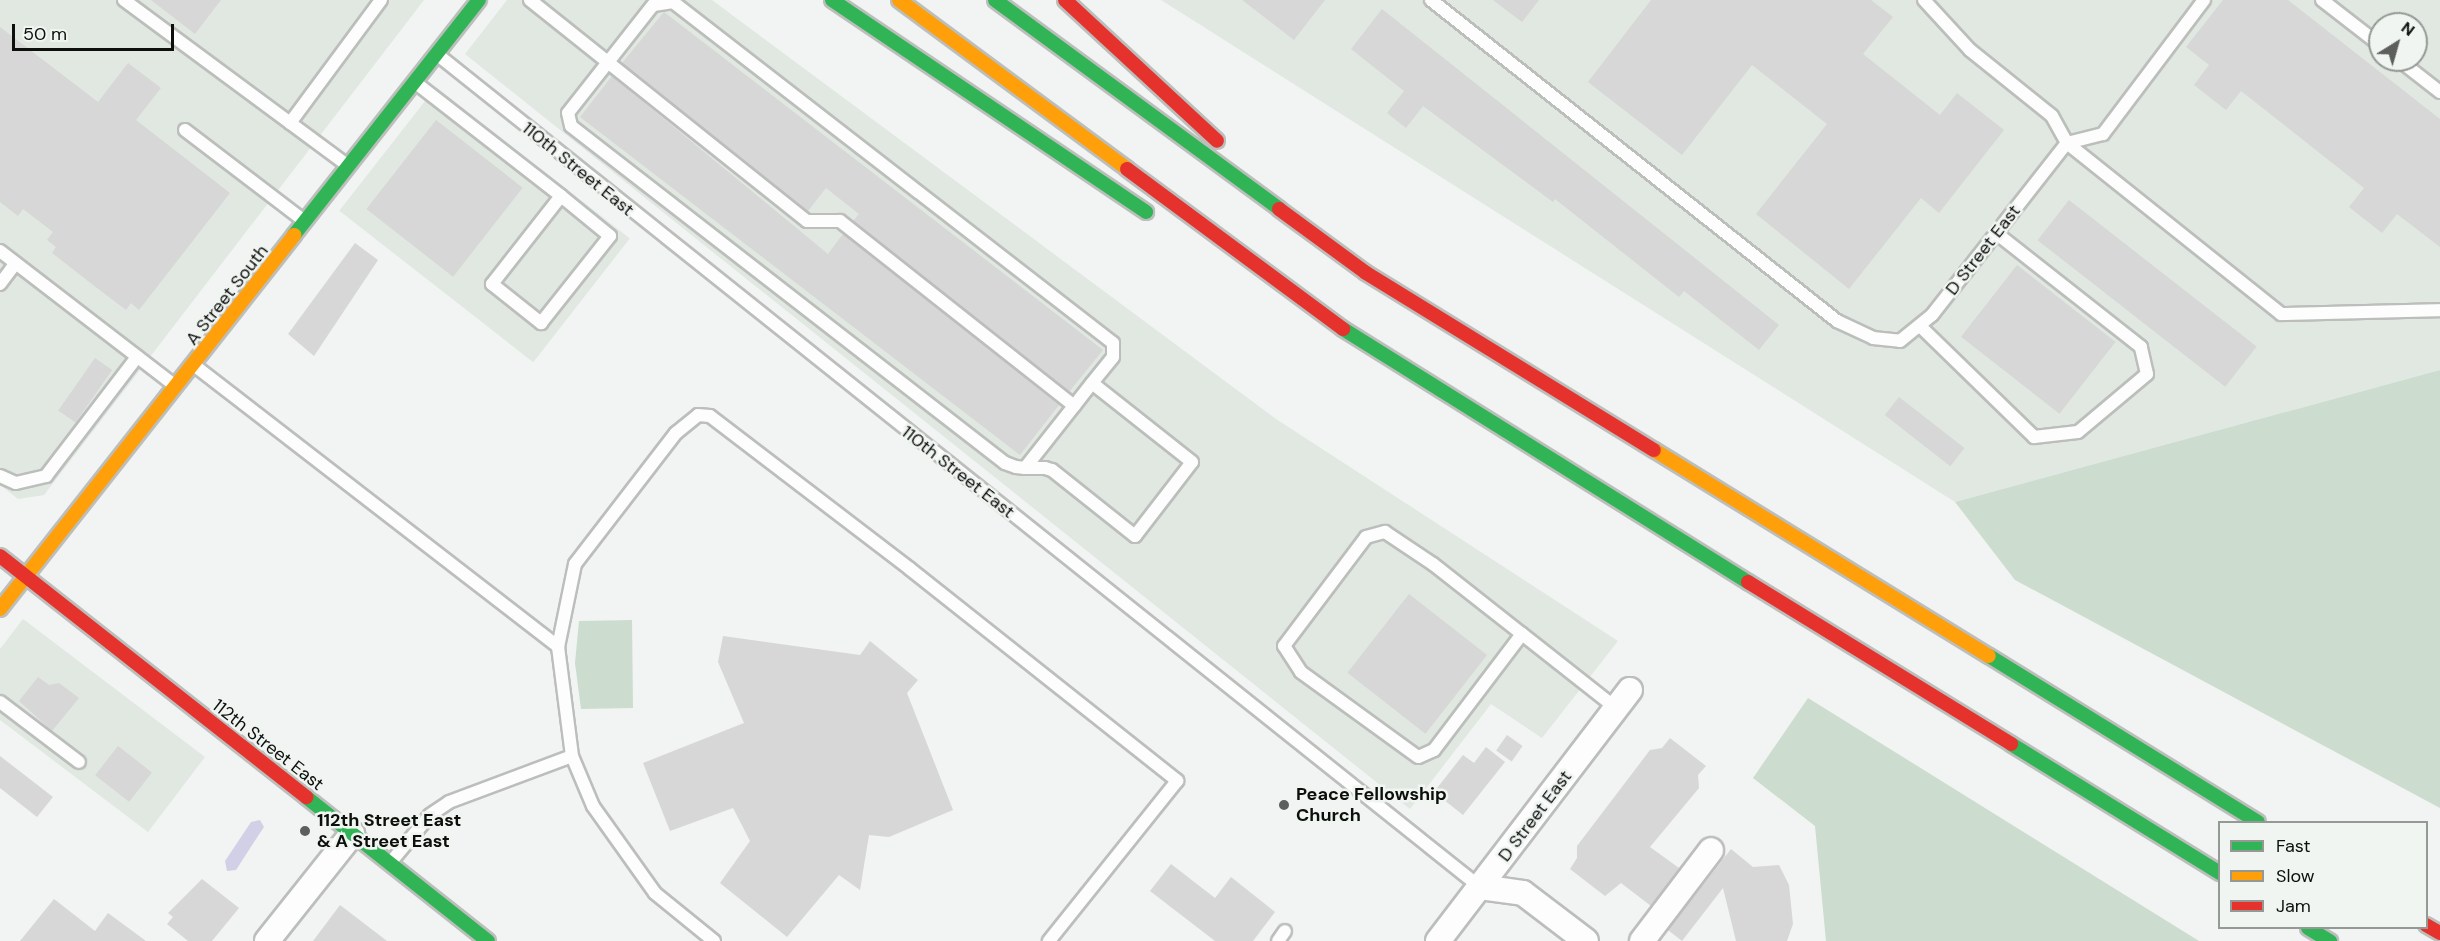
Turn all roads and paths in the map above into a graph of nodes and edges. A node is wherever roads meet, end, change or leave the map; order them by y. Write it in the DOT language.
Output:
graph roads {
  1 [pos="124,0"];
  2 [pos="381,0"];
  3 [pos="479,0"];
  4 [pos="530,0"];
  5 [pos="832,0"];
  6 [pos="899,0"];
  7 [pos="995,0"];
  8 [pos="1065,0"];
  9 [pos="1431,0"];
  10 [pos="1924,0"];
  11 [pos="2204,0"];
  12 [pos="2322,0"];
  13 [pos="2368,36"];
  14 [pos="437,55"];
  15 [pos="609,62"];
  16 [pos="2414,72"];
  17 [pos="416,82"];
  18 [pos="2440,92"];
  19 [pos="290,123"];
  20 [pos="185,129"];
  21 [pos="2067,144"];
  22 [pos="350,167"];
  23 [pos="561,196"];
  24 [pos="1159,220"];
  25 [pos="307,223"];
  26 [pos="1996,233"];
  27 [pos="0,251"];
  28 [pos="16,263"];
  29 [pos="1228,265"];
  30 [pos="1366,273"];
  31 [pos="0,284"];
  32 [pos="2440,310"];
  33 [pos="1921,327"];
  34 [pos="1376,353"];
  35 [pos="136,357"];
  36 [pos="195,366"];
  37 [pos="1092,383"];
  38 [pos="177,388"];
  39 [pos="1074,406"];
  40 [pos="1025,468"];
  41 [pos="0,476"];
  42 [pos="0,556"];
  43 [pos="25,576"];
  44 [pos="0,609"];
  45 [pos="1522,634"];
  46 [pos="558,647"];
  47 [pos="1623,699"];
  48 [pos="0,702"];
  49 [pos="572,756"];
  50 [pos="79,762"];
  51 [pos="2256,821"];
  52 [pos="352,834"];
  53 [pos="1711,850"];
  54 [pos="390,864"];
  55 [pos="2218,872"];
  56 [pos="1480,887"];
  57 [pos="2311,929"];
  58 [pos="485,940"];
  59 [pos="267,941"];
  60 [pos="714,941"];
  61 [pos="1049,941"];
  62 [pos="1438,941"];
  63 [pos="1586,941"];
  64 [pos="1642,941"];
  65 [pos="2330,941"];
  1 -- 19 [label="lane"];
  2 -- 19 [label="lane"];
  3 -- 14 [label="main road, A Street South"];
  4 -- 15 [label="lane"];
  5 -- 24 [label="main road"];
  6 -- 34 [label="main road"];
  7 -- 30 [label="main road"];
  8 -- 30 [label="main road"];
  9 -- 33 [label="lane, D Street East"];
  10 -- 21 [label="lane"];
  11 -- 21 [label="lane"];
  12 -- 13 [label="lane"];
  14 -- 17 [label="main road, A Street South"];
  14 -- 56 [label="lane, 110th Street East"];
  15 -- 37 [label="lane"];
  15 -- 39 [label="lane"];
  15 -- 40 [label="lane"];
  16 -- 18 [label="lane"];
  17 -- 22 [label="main road, A Street South"];
  17 -- 23 [label="lane"];
  19 -- 22 [label="lane"];
  20 -- 25 [label="lane"];
  21 -- 26 [label="lane, D Street East"];
  21 -- 32 [label="lane"];
  22 -- 25 [label="main road, A Street South"];
  23 -- 23 [label="lane"];
  25 -- 36 [label="main road, A Street South"];
  26 -- 33 [label="lane, D Street East"];
  26 -- 33 [label="lane"];
  27 -- 28 [label="lane"];
  28 -- 31 [label="lane"];
  28 -- 35 [label="lane"];
  29 -- 34 [label="main road"];
  30 -- 51 [label="main road"];
  34 -- 55 [label="main road"];
  35 -- 38 [label="lane"];
  35 -- 41 [label="lane"];
  36 -- 38 [label="main road, A Street South"];
  36 -- 46 [label="lane"];
  37 -- 39 [label="lane"];
  37 -- 40 [label="lane"];
  38 -- 43 [label="main road, A Street South"];
  39 -- 40 [label="lane"];
  42 -- 43 [label="main road, 112th Street East"];
  43 -- 44 [label="main road, A Street South"];
  43 -- 52 [label="main road, 112th Street East"];
  45 -- 45 [label="lane"];
  45 -- 47 [label="lane"];
  46 -- 49 [label="lane"];
  46 -- 61 [label="lane"];
  47 -- 56 [label="street, D Street East"];
  48 -- 50 [label="lane"];
  49 -- 54 [label="lane"];
  49 -- 60 [label="lane"];
  52 -- 54 [label="main road, 112th Street East"];
  52 -- 59 [label="street"];
  53 -- 64 [label="street"];
  54 -- 58 [label="main road, 112th Street East"];
  56 -- 62 [label="street, D Street East"];
  56 -- 63 [label="street"];
  57 -- 65 [label="main road"];
}
